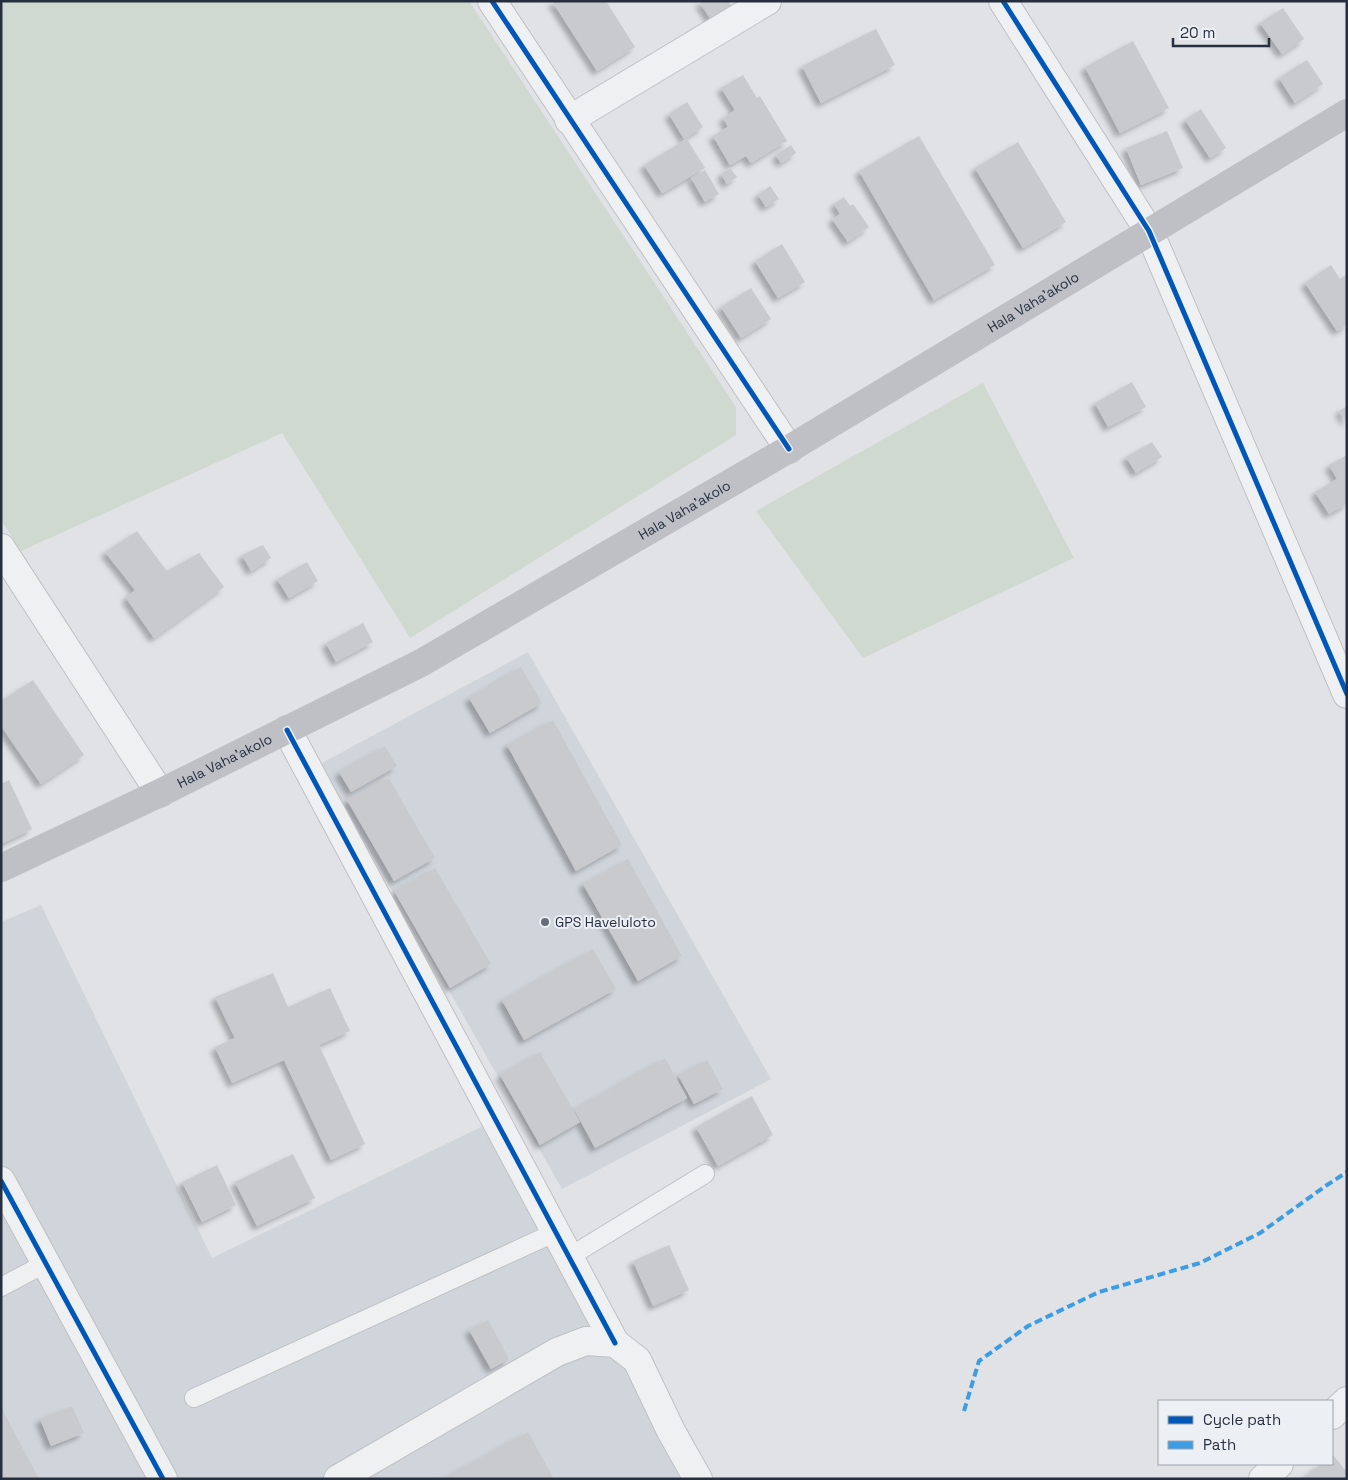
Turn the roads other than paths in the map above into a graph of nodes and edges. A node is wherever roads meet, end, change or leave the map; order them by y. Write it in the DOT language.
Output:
graph roads {
  1 [pos="492,1"];
  2 [pos="767,1"];
  3 [pos="1003,1"];
  4 [pos="1347,112"];
  5 [pos="569,120"];
  6 [pos="1149,231"];
  7 [pos="789,449"];
  8 [pos="1,548"];
  9 [pos="1347,694"];
  10 [pos="287,730"];
  11 [pos="160,794"];
  12 [pos="1,868"];
  13 [pos="705,1174"];
  14 [pos="1,1181"];
  15 [pos="556,1232"];
  16 [pos="569,1257"];
  17 [pos="46,1263"];
  18 [pos="1,1287"];
  19 [pos="616,1343"];
  20 [pos="194,1398"];
  21 [pos="1347,1401"];
  22 [pos="1333,1414"];
  23 [pos="1278,1465"];
  24 [pos="163,1479"];
  25 [pos="338,1479"];
  26 [pos="698,1479"];
  27 [pos="1263,1479"];
  1 -- 5 [label="street"];
  2 -- 5 [label="street"];
  3 -- 6 [label="street"];
  4 -- 6 [label="main road, Hala Vaha'akolo"];
  5 -- 7 [label="street"];
  6 -- 7 [label="main road, Hala Vaha'akolo"];
  6 -- 9 [label="street"];
  7 -- 10 [label="main road, Hala Vaha'akolo"];
  8 -- 11 [label="street"];
  10 -- 11 [label="main road, Hala Vaha'akolo"];
  10 -- 15 [label="street"];
  11 -- 12 [label="main road, Hala Vaha'akolo"];
  13 -- 16 [label="lane"];
  14 -- 17 [label="street"];
  15 -- 16 [label="street"];
  15 -- 20 [label="lane"];
  16 -- 19 [label="street"];
  17 -- 18 [label="lane"];
  17 -- 24 [label="street"];
  19 -- 25 [label="street"];
  19 -- 26 [label="street"];
  21 -- 22 [label="street"];
  23 -- 27 [label="street"];
}
